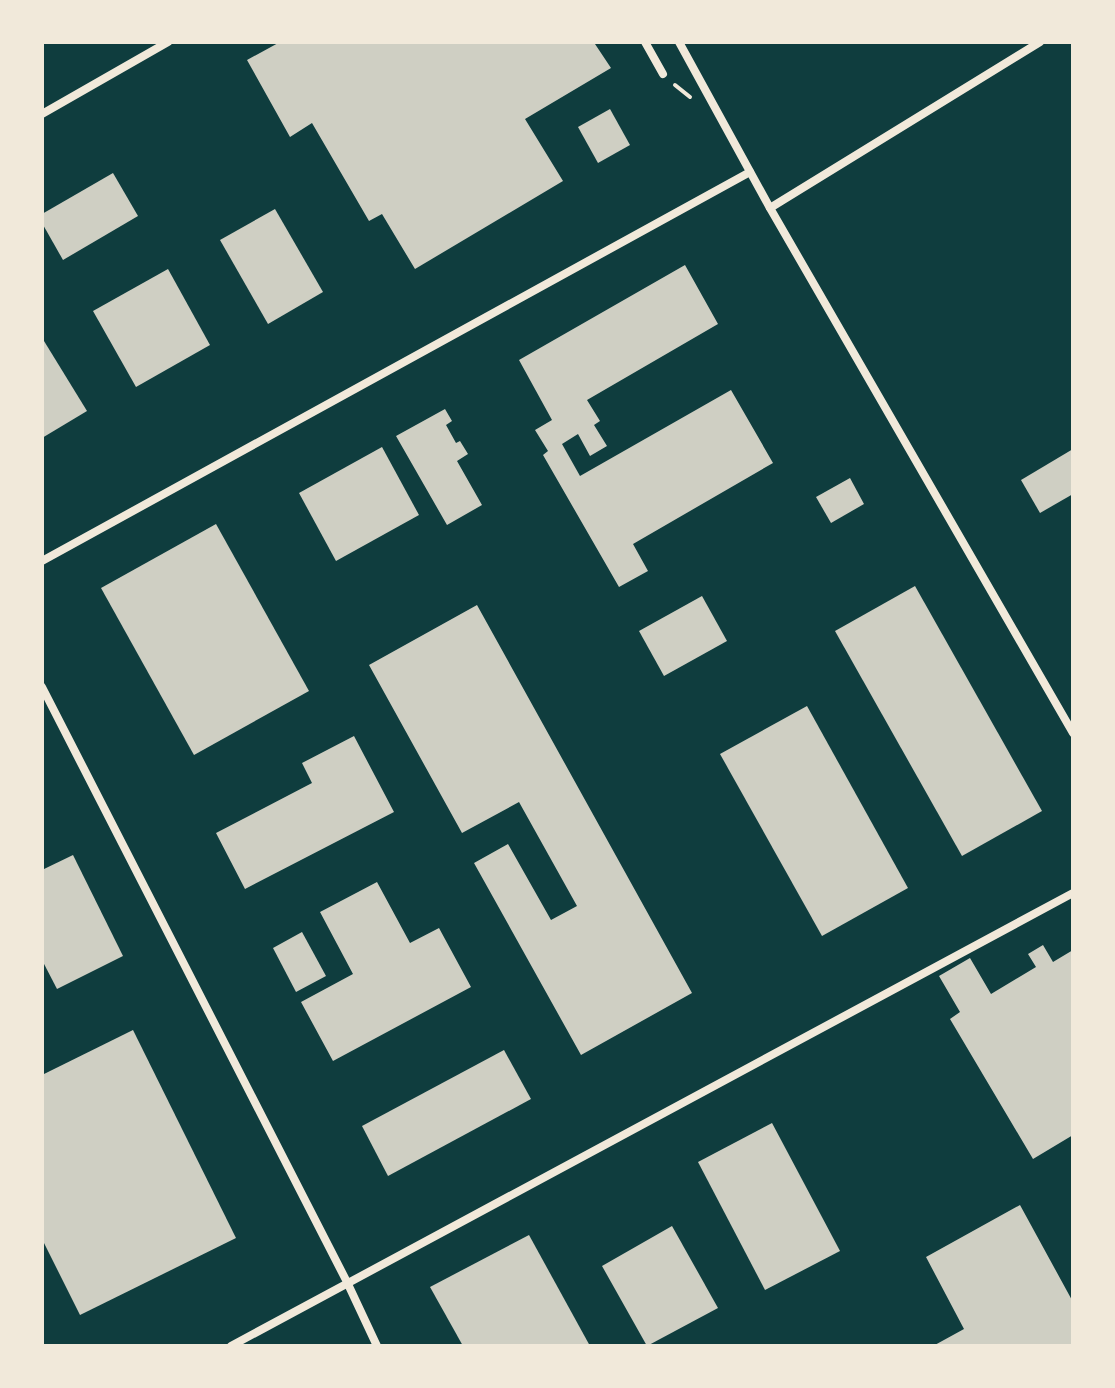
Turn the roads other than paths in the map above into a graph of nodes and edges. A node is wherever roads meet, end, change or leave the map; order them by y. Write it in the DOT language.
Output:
graph roads {
  1 [pos="168,42"];
  2 [pos="645,42"];
  3 [pos="679,42"];
  4 [pos="1040,42"];
  5 [pos="663,74"];
  6 [pos="42,114"];
  7 [pos="750,172"];
  8 [pos="770,208"];
  9 [pos="42,561"];
  10 [pos="42,687"];
  11 [pos="1073,733"];
  12 [pos="1073,893"];
  13 [pos="347,1282"];
  14 [pos="231,1346"];
  15 [pos="377,1346"];
  1 -- 6 [label="street"];
  2 -- 5 [label="street"];
  3 -- 7 [label="street"];
  4 -- 8 [label="street"];
  7 -- 8 [label="street"];
  7 -- 9 [label="street"];
  8 -- 11 [label="street"];
  10 -- 13 [label="street"];
  12 -- 13 [label="street"];
  13 -- 14 [label="street"];
  13 -- 15 [label="street"];
}
